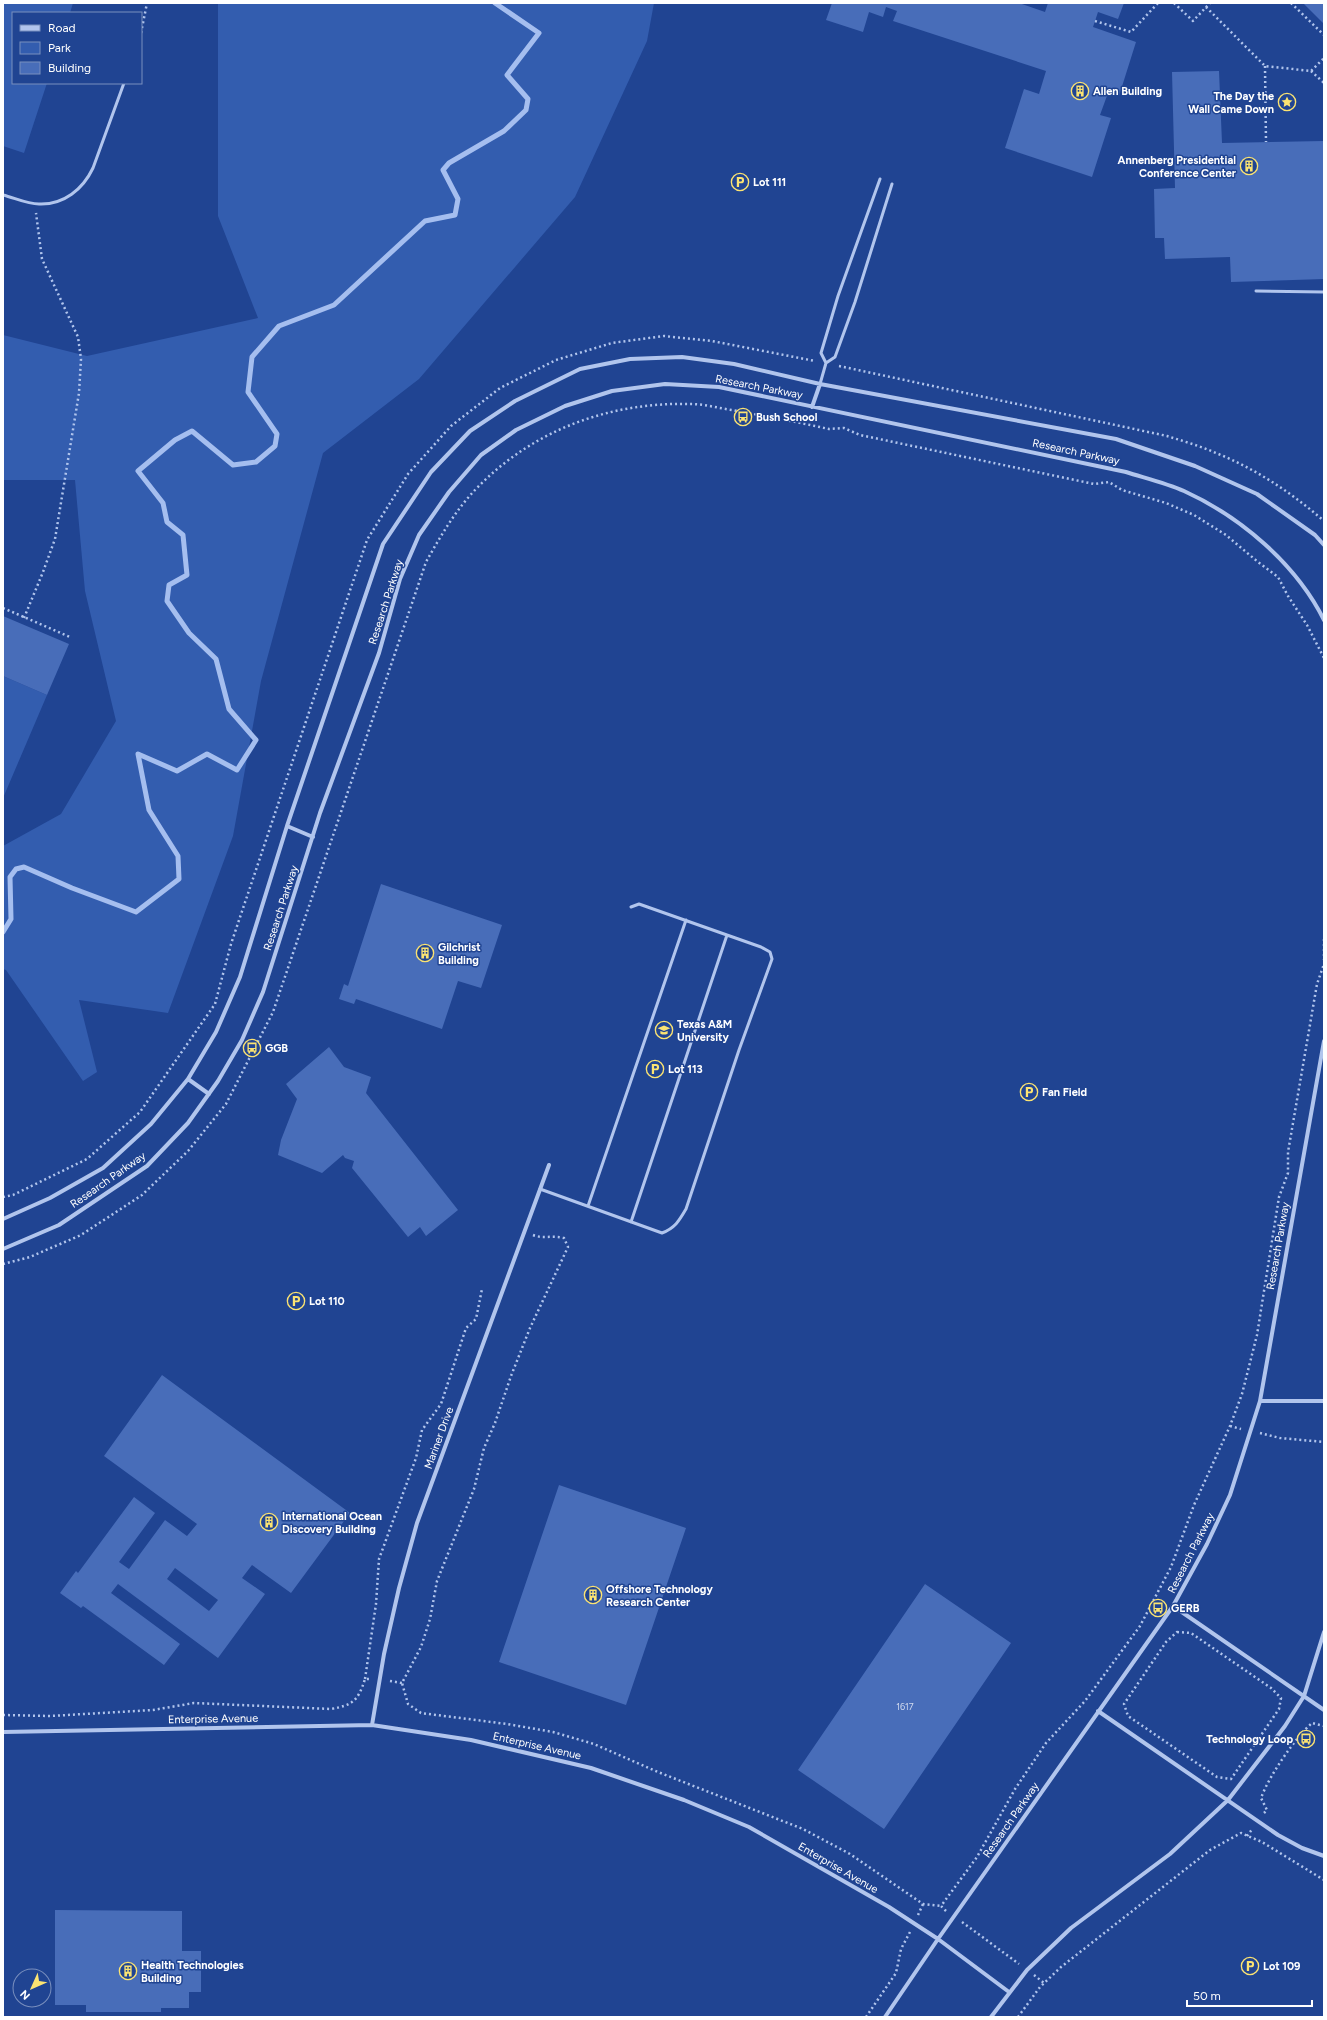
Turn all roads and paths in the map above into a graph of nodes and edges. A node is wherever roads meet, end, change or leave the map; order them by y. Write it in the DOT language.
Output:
graph roads {
  1 [pos="147,3"];
  2 [pos="1158,3"];
  3 [pos="1174,3"];
  4 [pos="1210,3"];
  5 [pos="1291,3"];
  6 [pos="1206,7"];
  7 [pos="1095,21"];
  8 [pos="142,28"];
  9 [pos="1324,35"];
  10 [pos="1324,58"];
  11 [pos="1264,66"];
  12 [pos="1311,71"];
  13 [pos="1324,83"];
  14 [pos="124,84"];
  15 [pos="1266,142"];
  16 [pos="880,179"];
  17 [pos="892,184"];
  18 [pos="3,195"];
  19 [pos="35,204"];
  20 [pos="1256,291"];
  21 [pos="1324,292"];
  22 [pos="826,363"];
  23 [pos="820,384"];
  24 [pos="812,407"];
  25 [pos="1324,521"];
  26 [pos="1324,545"];
  27 [pos="3,608"];
  28 [pos="24,618"];
  29 [pos="1324,620"];
  30 [pos="70,637"];
  31 [pos="1324,658"];
  32 [pos="287,826"];
  33 [pos="313,837"];
  34 [pos="631,907"];
  35 [pos="686,920"];
  36 [pos="727,935"];
  37 [pos="1324,939"];
  38 [pos="1324,960"];
  39 [pos="1324,964"];
  40 [pos="1324,1041"];
  41 [pos="188,1079"];
  42 [pos="208,1094"];
  43 [pos="549,1165"];
  44 [pos="540,1189"];
  45 [pos="3,1198"];
  46 [pos="588,1206"];
  47 [pos="3,1219"];
  48 [pos="631,1222"];
  49 [pos="524,1232"];
  50 [pos="3,1249"];
  51 [pos="3,1264"];
  52 [pos="482,1289"];
  53 [pos="1260,1401"];
  54 [pos="1324,1401"];
  55 [pos="1230,1426"];
  56 [pos="1251,1431"];
  57 [pos="1324,1442"];
  58 [pos="1173,1606"];
  59 [pos="1324,1632"];
  60 [pos="1166,1642"];
  61 [pos="365,1679"];
  62 [pos="379,1680"];
  63 [pos="402,1683"];
  64 [pos="1304,1696"];
  65 [pos="1324,1710"];
  66 [pos="1098,1711"];
  67 [pos="3,1715"];
  68 [pos="372,1725"];
  69 [pos="1324,1726"];
  70 [pos="3,1732"];
  71 [pos="1228,1800"];
  72 [pos="1258,1822"];
  73 [pos="1247,1836"];
  74 [pos="1324,1856"];
  75 [pos="1324,1880"];
  76 [pos="923,1904"];
  77 [pos="941,1906"];
  78 [pos="954,1916"];
  79 [pos="914,1923"];
  80 [pos="938,1939"];
  81 [pos="1027,1970"];
  82 [pos="1044,1983"];
  83 [pos="1009,1992"];
  84 [pos="866,2017"];
  85 [pos="885,2017"];
  86 [pos="991,2017"];
  87 [pos="1018,2017"];
  1 -- 8 [label="path"];
  2 -- 7 [label="path"];
  3 -- 6 [label="path"];
  4 -- 6 [label="path"];
  5 -- 9 [label="path"];
  6 -- 11 [label="path"];
  10 -- 12 [label="path"];
  11 -- 12 [label="path"];
  11 -- 15 [label="path"];
  12 -- 13 [label="path"];
  14 -- 19 [label="lane"];
  16 -- 22 [label="lane"];
  17 -- 22 [label="lane"];
  18 -- 19 [label="lane"];
  19 -- 28 [label="path"];
  20 -- 21 [label="lane"];
  22 -- 23 [label="lane"];
  22 -- 25 [label="path"];
  22 -- 45 [label="path"];
  23 -- 24 [label="street"];
  23 -- 26 [label="street, Research Parkway"];
  23 -- 32 [label="street, Research Parkway"];
  24 -- 29 [label="street, Research Parkway"];
  24 -- 33 [label="street, Research Parkway"];
  27 -- 28 [label="path"];
  28 -- 30 [label="path"];
  31 -- 51 [label="path"];
  32 -- 33 [label="street"];
  32 -- 41 [label="street, Research Parkway"];
  33 -- 42 [label="street, Research Parkway"];
  34 -- 35 [label="lane"];
  35 -- 36 [label="lane"];
  35 -- 46 [label="lane"];
  36 -- 48 [label="lane"];
  36 -- 48 [label="lane"];
  37 -- 38 [label="path"];
  39 -- 55 [label="path"];
  40 -- 53 [label="street, Research Parkway"];
  41 -- 42 [label="street"];
  41 -- 47 [label="street, Research Parkway"];
  42 -- 50 [label="street, Research Parkway"];
  43 -- 44 [label="street, Mariner Drive"];
  44 -- 46 [label="lane"];
  44 -- 49 [label="street, Mariner Drive"];
  46 -- 48 [label="lane"];
  49 -- 62 [label="street, Mariner Drive"];
  49 -- 63 [label="path"];
  52 -- 61 [label="path"];
  53 -- 54 [label="street"];
  53 -- 56 [label="street, Research Parkway"];
  55 -- 56 [label="path"];
  55 -- 77 [label="path"];
  56 -- 57 [label="path"];
  56 -- 58 [label="street, Research Parkway"];
  58 -- 64 [label="street"];
  58 -- 66 [label="street, Research Parkway"];
  59 -- 64 [label="street"];
  60 -- 60 [label="path"];
  61 -- 62 [label="path"];
  61 -- 67 [label="path"];
  62 -- 63 [label="path"];
  62 -- 68 [label="street, Mariner Drive"];
  63 -- 76 [label="path"];
  64 -- 65 [label="street"];
  64 -- 71 [label="street"];
  66 -- 71 [label="street"];
  66 -- 78 [label="street, Research Parkway"];
  68 -- 70 [label="street, Enterprise Avenue"];
  68 -- 79 [label="street, Enterprise Avenue"];
  69 -- 72 [label="path"];
  71 -- 72 [label="street"];
  71 -- 81 [label="street"];
  72 -- 73 [label="path"];
  72 -- 74 [label="street"];
  73 -- 75 [label="path"];
  73 -- 82 [label="path"];
  76 -- 77 [label="path"];
  76 -- 79 [label="path"];
  77 -- 78 [label="path"];
  78 -- 80 [label="street, Research Parkway"];
  78 -- 81 [label="path"];
  79 -- 80 [label="street, Enterprise Avenue"];
  79 -- 84 [label="path"];
  80 -- 83 [label="street, Enterprise Avenue"];
  80 -- 85 [label="street, Research Parkway"];
  81 -- 82 [label="path"];
  81 -- 83 [label="street"];
  82 -- 87 [label="path"];
  83 -- 86 [label="street"];
}
